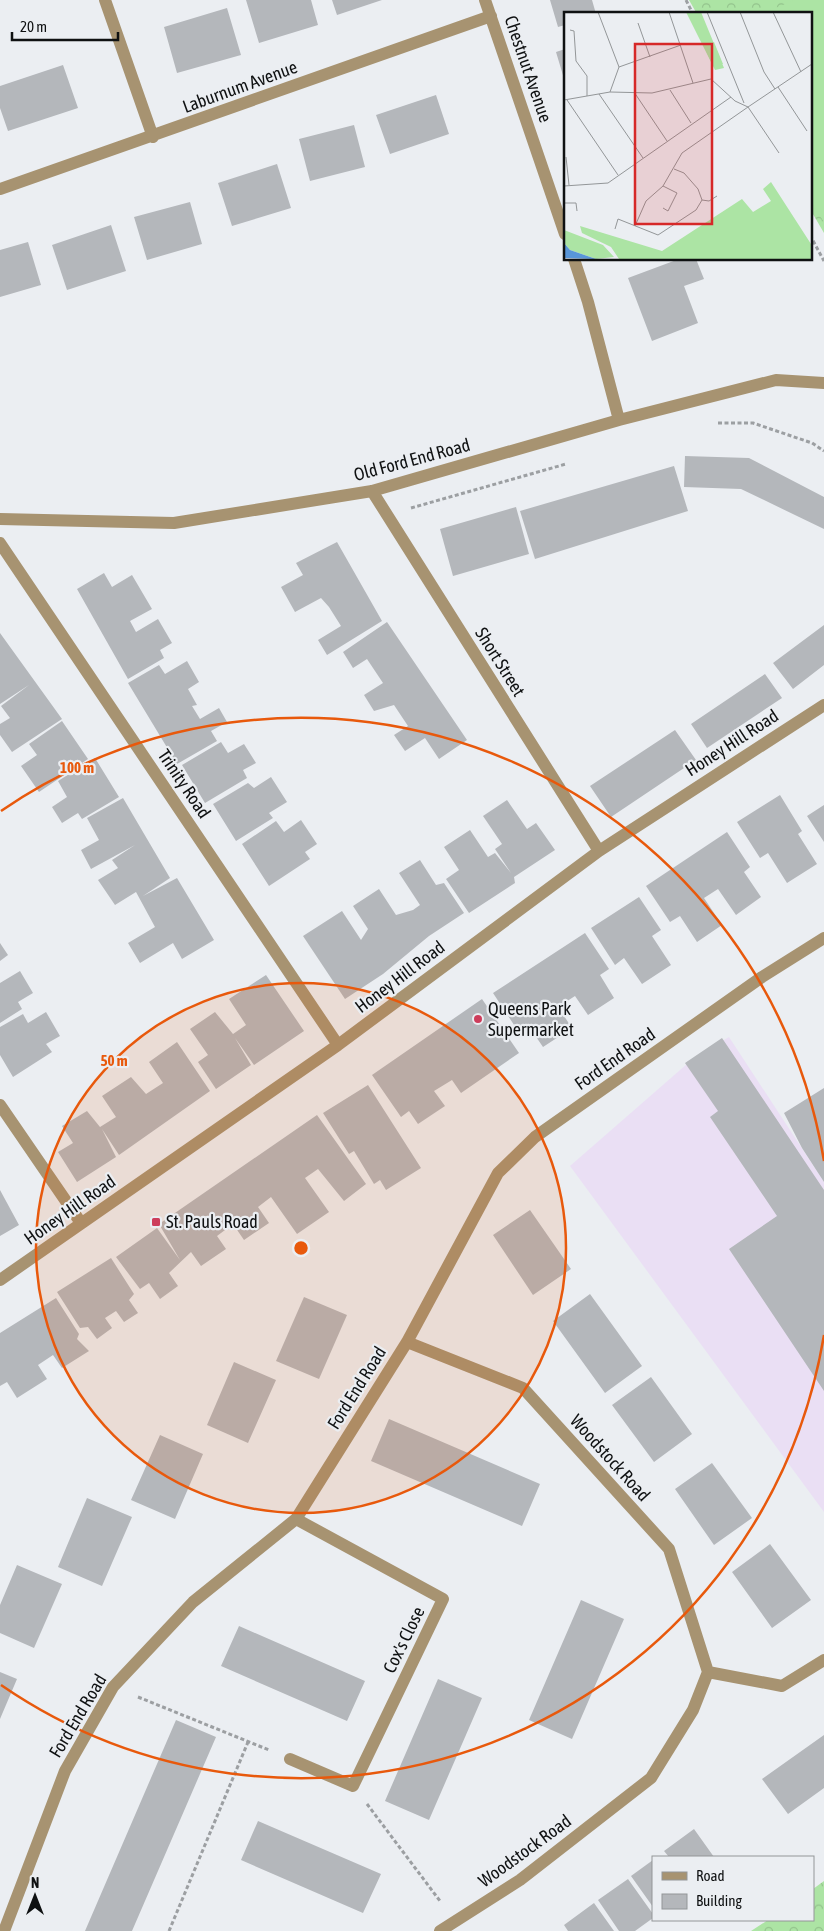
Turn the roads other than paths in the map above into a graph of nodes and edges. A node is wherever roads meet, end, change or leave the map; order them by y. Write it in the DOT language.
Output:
graph roads {
  1 [pos="105,0"];
  2 [pos="485,0"];
  3 [pos="491,16"];
  4 [pos="153,137"];
  5 [pos="0,189"];
  6 [pos="564,231"];
  7 [pos="574,260"];
  8 [pos="824,383"];
  9 [pos="619,420"];
  10 [pos="372,491"];
  11 [pos="0,519"];
  12 [pos="0,543"];
  13 [pos="824,705"];
  14 [pos="599,851"];
  15 [pos="824,938"];
  16 [pos="338,1045"];
  17 [pos="0,1106"];
  18 [pos="81,1223"];
  19 [pos="0,1280"];
  20 [pos="407,1342"];
  21 [pos="296,1518"];
  22 [pos="824,1660"];
  23 [pos="708,1672"];
  24 [pos="290,1759"];
  25 [pos="4,1931"];
  26 [pos="440,1931"];
  1 -- 4 [label="street"];
  2 -- 3 [label="street, Chestnut Avenue"];
  3 -- 4 [label="street, Laburnum Avenue"];
  3 -- 6 [label="street, Chestnut Avenue"];
  4 -- 5 [label="street, Laburnum Avenue"];
  7 -- 9 [label="street"];
  8 -- 9 [label="street, Old Ford End Road"];
  9 -- 10 [label="street, Old Ford End Road"];
  10 -- 11 [label="street, Old Ford End Road"];
  10 -- 14 [label="street, Short Street"];
  12 -- 16 [label="street, Trinity Road"];
  13 -- 14 [label="street, Honey Hill Road"];
  14 -- 16 [label="street, Honey Hill Road"];
  15 -- 20 [label="street, Ford End Road"];
  16 -- 18 [label="street, Honey Hill Road"];
  17 -- 18 [label="street"];
  18 -- 19 [label="street, Honey Hill Road"];
  20 -- 21 [label="street, Ford End Road"];
  20 -- 23 [label="street, Woodstock Road"];
  21 -- 24 [label="street, Cox's Close"];
  21 -- 25 [label="street, Ford End Road"];
  22 -- 23 [label="street"];
  23 -- 26 [label="street, Woodstock Road"];
}
